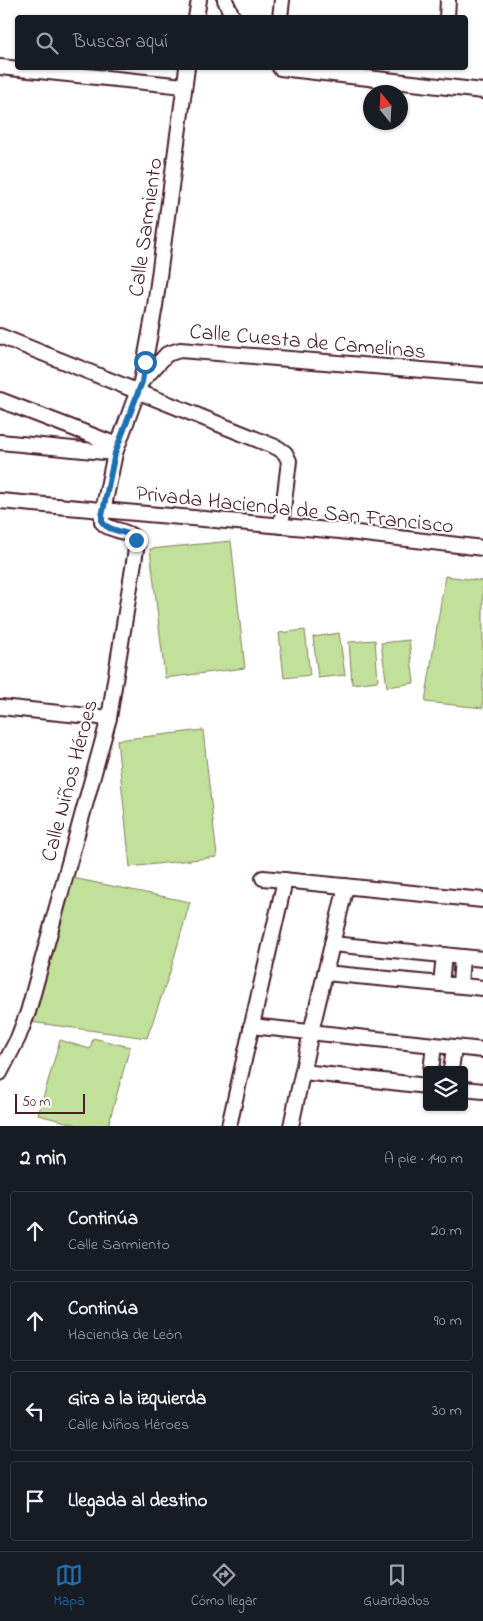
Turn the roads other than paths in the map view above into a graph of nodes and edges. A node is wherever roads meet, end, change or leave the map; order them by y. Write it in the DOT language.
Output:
graph roads {
  1 [pos="199,0"];
  2 [pos="225,0"];
  3 [pos="282,0"];
  4 [pos="448,0"];
  5 [pos="196,15"];
  6 [pos="232,15"];
  7 [pos="280,15"];
  8 [pos="447,15"];
  9 [pos="0,67"];
  10 [pos="15,69"];
  11 [pos="29,70"];
  12 [pos="187,70"];
  13 [pos="298,70"];
  14 [pos="184,86"];
  15 [pos="483,91"];
  16 [pos="0,336"];
  17 [pos="483,376"];
  18 [pos="140,386"];
  19 [pos="0,400"];
  20 [pos="0,442"];
  21 [pos="116,449"];
  22 [pos="0,501"];
  23 [pos="103,511"];
  24 [pos="281,526"];
  25 [pos="483,548"];
  26 [pos="0,707"];
  27 [pos="108,718"];
  28 [pos="263,878"];
  29 [pos="285,880"];
  30 [pos="346,886"];
  31 [pos="483,900"];
  32 [pos="332,944"];
  33 [pos="444,955"];
  34 [pos="462,957"];
  35 [pos="483,959"];
  36 [pos="325,972"];
  37 [pos="440,984"];
  38 [pos="460,986"];
  39 [pos="483,988"];
  40 [pos="251,1026"];
  41 [pos="311,1032"];
  42 [pos="434,1046"];
  43 [pos="454,1048"];
  44 [pos="483,1050"];
  45 [pos="432,1066"];
  46 [pos="452,1066"];
  47 [pos="302,1072"];
  48 [pos="0,1073"];
  49 [pos="423,1086"];
  50 [pos="468,1089"];
  51 [pos="483,1091"];
  52 [pos="229,1126"];
  53 [pos="290,1126"];
  1 -- 5 [label="street"];
  2 -- 6 [label="street"];
  3 -- 7 [label="street"];
  4 -- 8 [label="street"];
  9 -- 10 [label="street"];
  11 -- 14 [label="street"];
  12 -- 14 [label="street, Calle Sarmiento"];
  13 -- 15 [label="street"];
  14 -- 18 [label="street, Calle Sarmiento"];
  16 -- 18 [label="street"];
  17 -- 18 [label="street, Calle Cuesta de Camelinas"];
  18 -- 21 [label="street"];
  18 -- 24 [label="street"];
  19 -- 21 [label="street"];
  20 -- 21 [label="street"];
  21 -- 23 [label="street"];
  22 -- 23 [label="street, Privada Hacienda de San Francisco"];
  23 -- 24 [label="street, Privada Hacienda de San Francisco"];
  23 -- 27 [label="street, Calle Niños Héroes"];
  24 -- 25 [label="street, Privada Hacienda de San Francisco"];
  26 -- 27 [label="street"];
  27 -- 48 [label="street, Calle Niños Héroes"];
  28 -- 29 [label="street"];
  29 -- 30 [label="street"];
  29 -- 40 [label="street"];
  30 -- 31 [label="street"];
  30 -- 32 [label="street"];
  32 -- 33 [label="street"];
  32 -- 36 [label="street"];
  33 -- 34 [label="street"];
  33 -- 37 [label="street"];
  34 -- 35 [label="street"];
  34 -- 38 [label="street"];
  36 -- 37 [label="street"];
  36 -- 41 [label="street"];
  37 -- 38 [label="street"];
  38 -- 39 [label="street"];
  40 -- 41 [label="street"];
  40 -- 52 [label="street"];
  41 -- 42 [label="street"];
  41 -- 47 [label="street"];
  42 -- 43 [label="street"];
  42 -- 45 [label="street"];
  43 -- 44 [label="street"];
  43 -- 46 [label="street"];
  47 -- 49 [label="street"];
  47 -- 53 [label="street"];
  50 -- 51 [label="street"];
}
